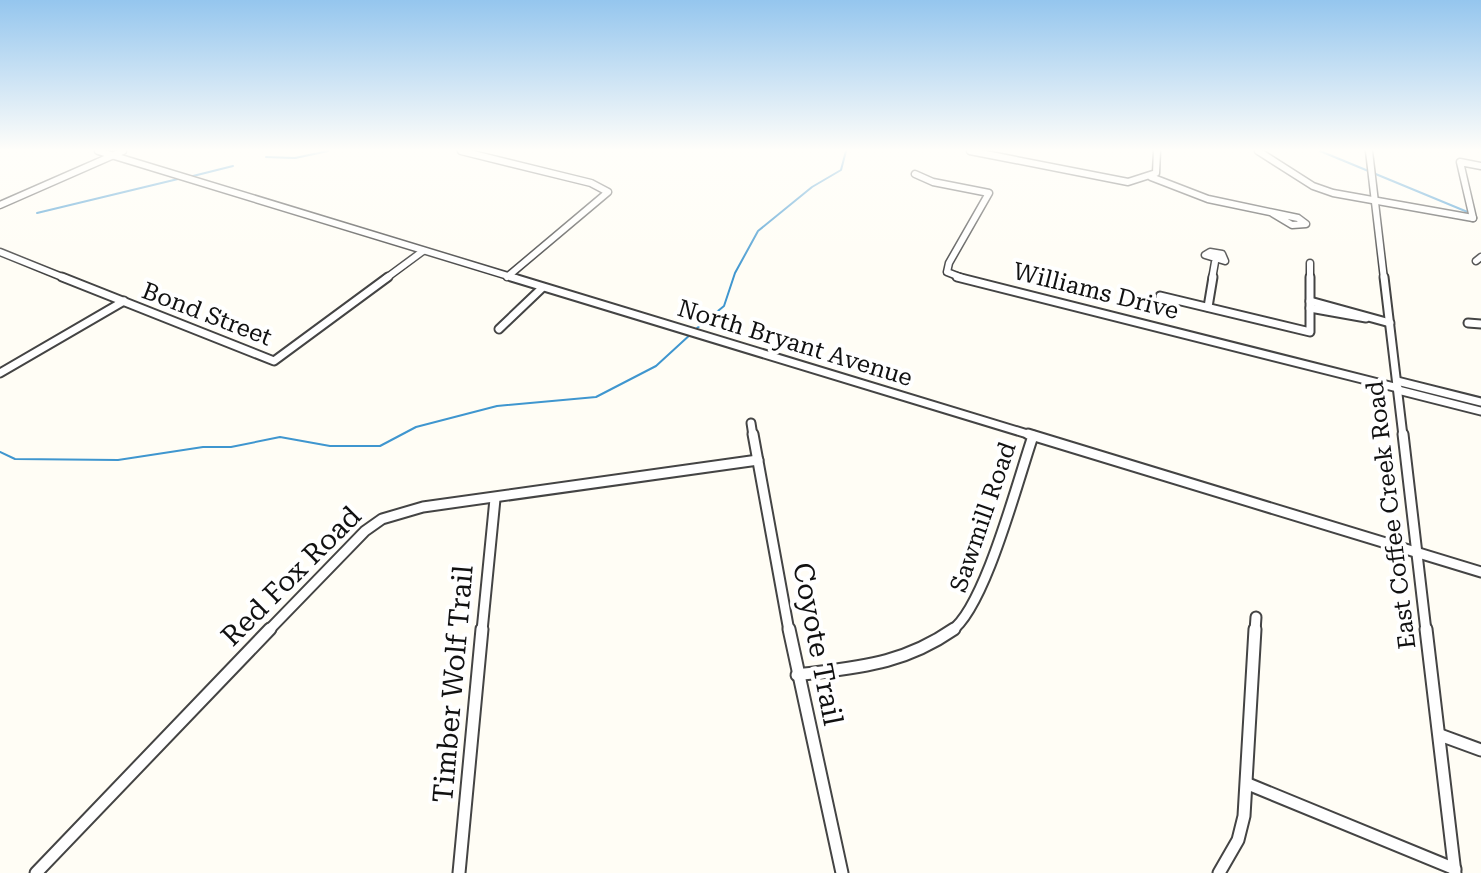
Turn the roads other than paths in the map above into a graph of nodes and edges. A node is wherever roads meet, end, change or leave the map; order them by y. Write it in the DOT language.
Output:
graph roads {
  1 [pos="30,192"];
  2 [pos="232,192"];
  3 [pos="608,192"];
  4 [pos="983,192"];
  5 [pos="1189,192"];
  6 [pos="1330,192"];
  7 [pos="1373,192"];
  8 [pos="1467,192"];
  9 [pos="1374,199"];
  10 [pos="0,205"];
  11 [pos="1272,213"];
  12 [pos="1473,218"];
  13 [pos="1481,220"];
  14 [pos="423,251"];
  15 [pos="0,252"];
  16 [pos="1215,262"];
  17 [pos="1310,263"];
  18 [pos="507,277"];
  19 [pos="542,288"];
  20 [pos="1160,296"];
  21 [pos="124,301"];
  22 [pos="1310,304"];
  23 [pos="1208,307"];
  24 [pos="1390,323"];
  25 [pos="1468,323"];
  26 [pos="1481,324"];
  27 [pos="499,329"];
  28 [pos="0,373"];
  29 [pos="1398,386"];
  30 [pos="1481,402"];
  31 [pos="1481,411"];
  32 [pos="751,423"];
  33 [pos="1033,436"];
  34 [pos="758,460"];
  35 [pos="495,499"];
  36 [pos="1417,552"];
  37 [pos="1481,572"];
  38 [pos="1256,617"];
  39 [pos="797,675"];
  40 [pos="1440,735"];
  41 [pos="1481,750"];
  42 [pos="1248,784"];
  43 [pos="1455,871"];
  44 [pos="36,873"];
  45 [pos="459,873"];
  46 [pos="842,873"];
  47 [pos="1219,873"];
  1 -- 10 [label="street"];
  2 -- 14 [label="street, North Bryant Avenue"];
  3 -- 18 [label="street"];
  4 -- 29 [label="street, Williams Drive"];
  5 -- 11 [label="street"];
  6 -- 9 [label="street"];
  7 -- 9 [label="street, East Coffee Creek Road"];
  8 -- 12 [label="street"];
  9 -- 12 [label="street"];
  9 -- 24 [label="street, East Coffee Creek Road"];
  11 -- 11 [label="street"];
  12 -- 13 [label="street"];
  14 -- 18 [label="street, North Bryant Avenue"];
  14 -- 21 [label="street, Bond Street"];
  15 -- 21 [label="street, Bond Street"];
  16 -- 23 [label="street"];
  17 -- 22 [label="street"];
  18 -- 19 [label="street, North Bryant Avenue"];
  19 -- 27 [label="street"];
  19 -- 33 [label="street, North Bryant Avenue"];
  20 -- 23 [label="street"];
  21 -- 28 [label="street"];
  22 -- 23 [label="street"];
  22 -- 24 [label="street"];
  24 -- 29 [label="street, East Coffee Creek Road"];
  25 -- 26 [label="street"];
  29 -- 30 [label="street"];
  29 -- 31 [label="street"];
  29 -- 36 [label="street, East Coffee Creek Road"];
  32 -- 34 [label="street, Coyote Trail"];
  33 -- 36 [label="street, North Bryant Avenue"];
  33 -- 39 [label="street, Sawmill Road"];
  34 -- 35 [label="street, Red Fox Road"];
  34 -- 39 [label="street, Coyote Trail"];
  35 -- 44 [label="street, Red Fox Road"];
  35 -- 45 [label="street, Timber Wolf Trail"];
  36 -- 37 [label="street, North Bryant Avenue"];
  36 -- 40 [label="street, East Coffee Creek Road"];
  38 -- 42 [label="street"];
  39 -- 46 [label="street, Coyote Trail"];
  40 -- 41 [label="street"];
  40 -- 43 [label="street, East Coffee Creek Road"];
  42 -- 43 [label="street"];
  42 -- 47 [label="street"];
}
